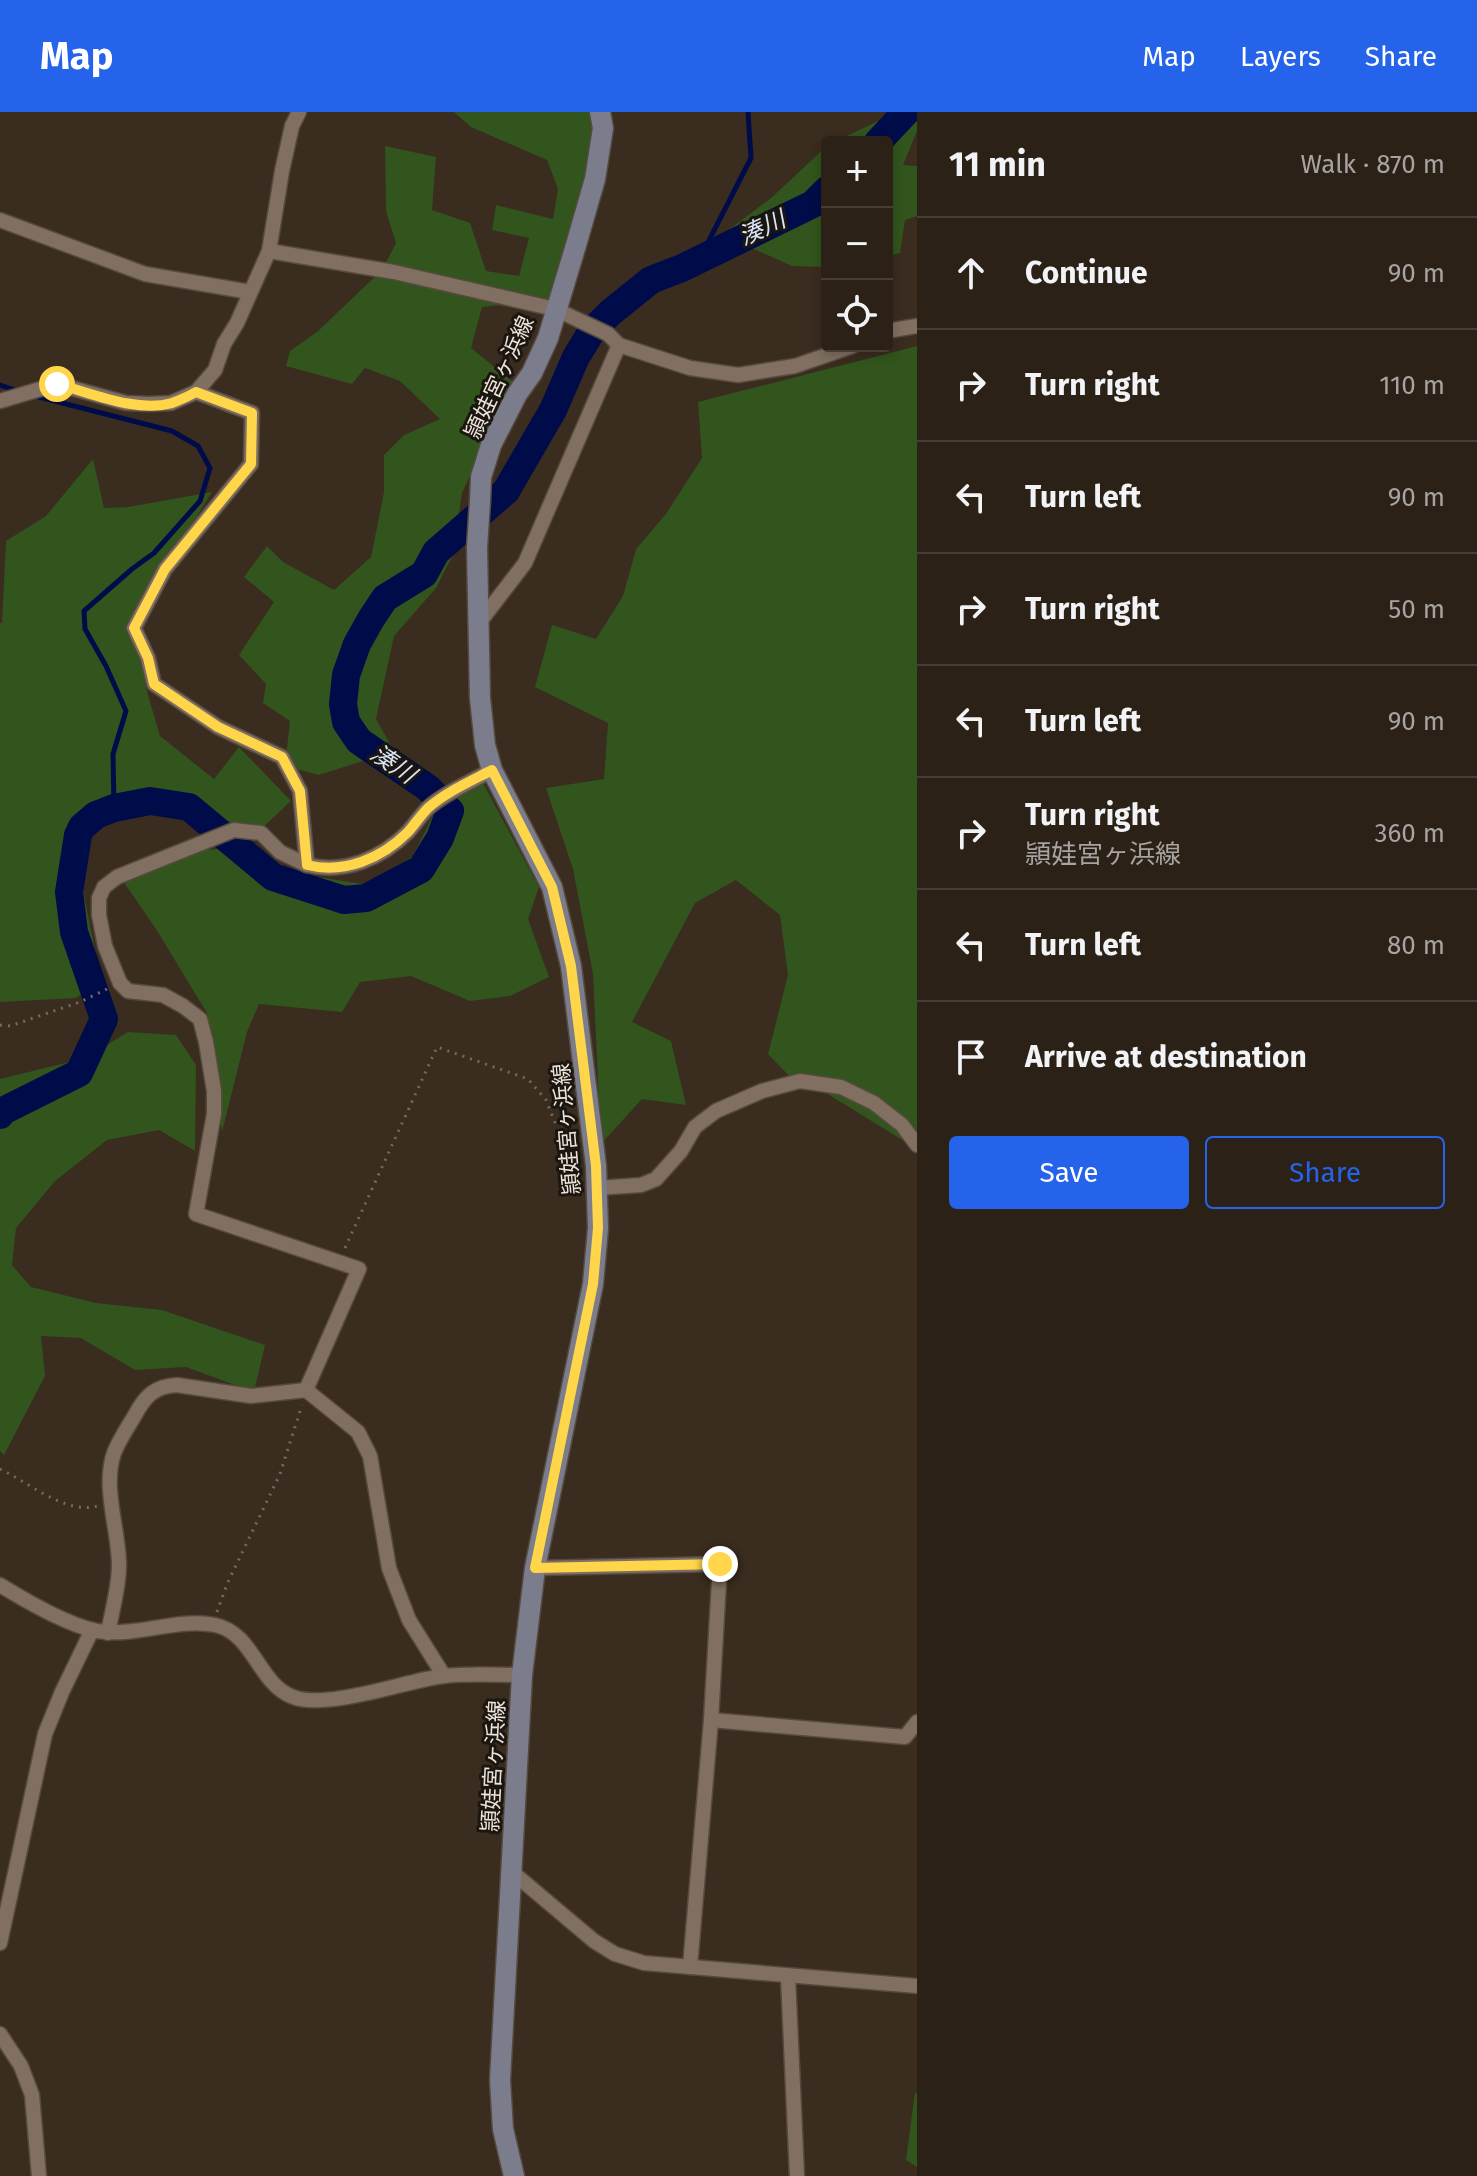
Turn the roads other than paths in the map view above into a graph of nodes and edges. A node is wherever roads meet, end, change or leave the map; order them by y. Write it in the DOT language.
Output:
graph roads {
  1 [pos="299,112"];
  2 [pos="600,112"];
  3 [pos="0,220"];
  4 [pos="269,251"];
  5 [pos="250,292"];
  6 [pos="555,309"];
  7 [pos="917,326"];
  8 [pos="893,330"];
  9 [pos="613,340"];
  10 [pos="836,352"];
  11 [pos="196,392"];
  12 [pos="5,399"];
  13 [pos="479,623"];
  14 [pos="492,770"];
  15 [pos="307,865"];
  16 [pos="917,1145"];
  17 [pos="597,1188"];
  18 [pos="306,1390"];
  19 [pos="535,1568"];
  20 [pos="0,1585"];
  21 [pos="100,1632"];
  22 [pos="522,1675"];
  23 [pos="444,1676"];
  24 [pos="711,1720"];
  25 [pos="917,1722"];
  26 [pos="511,1871"];
  27 [pos="0,1943"];
  28 [pos="690,1967"];
  29 [pos="788,1977"];
  30 [pos="917,1986"];
  31 [pos="0,2034"];
  32 [pos="39,2176"];
  33 [pos="514,2176"];
  34 [pos="797,2176"];
  1 -- 4 [label="street"];
  2 -- 6 [label="main road, 頴娃宮ヶ浜線"];
  3 -- 5 [label="street"];
  4 -- 5 [label="street"];
  4 -- 6 [label="street"];
  5 -- 11 [label="street"];
  6 -- 9 [label="street"];
  6 -- 13 [label="main road, 頴娃宮ヶ浜線"];
  7 -- 8 [label="street"];
  9 -- 10 [label="street"];
  9 -- 13 [label="street"];
  11 -- 12 [label="street"];
  11 -- 15 [label="street"];
  13 -- 14 [label="main road, 頴娃宮ヶ浜線"];
  14 -- 15 [label="street"];
  14 -- 17 [label="main road, 頴娃宮ヶ浜線"];
  15 -- 18 [label="street"];
  16 -- 17 [label="street"];
  17 -- 19 [label="main road, 頴娃宮ヶ浜線"];
  18 -- 21 [label="street"];
  18 -- 23 [label="street"];
  19 -- 22 [label="main road, 頴娃宮ヶ浜線"];
  19 -- 24 [label="street"];
  20 -- 21 [label="street"];
  21 -- 23 [label="street"];
  21 -- 27 [label="street"];
  22 -- 23 [label="street"];
  22 -- 26 [label="main road, 頴娃宮ヶ浜線"];
  24 -- 25 [label="street"];
  24 -- 28 [label="street"];
  26 -- 28 [label="street"];
  26 -- 33 [label="main road, 頴娃宮ヶ浜線"];
  28 -- 29 [label="street"];
  29 -- 30 [label="street"];
  29 -- 34 [label="street"];
  31 -- 32 [label="street"];
}
